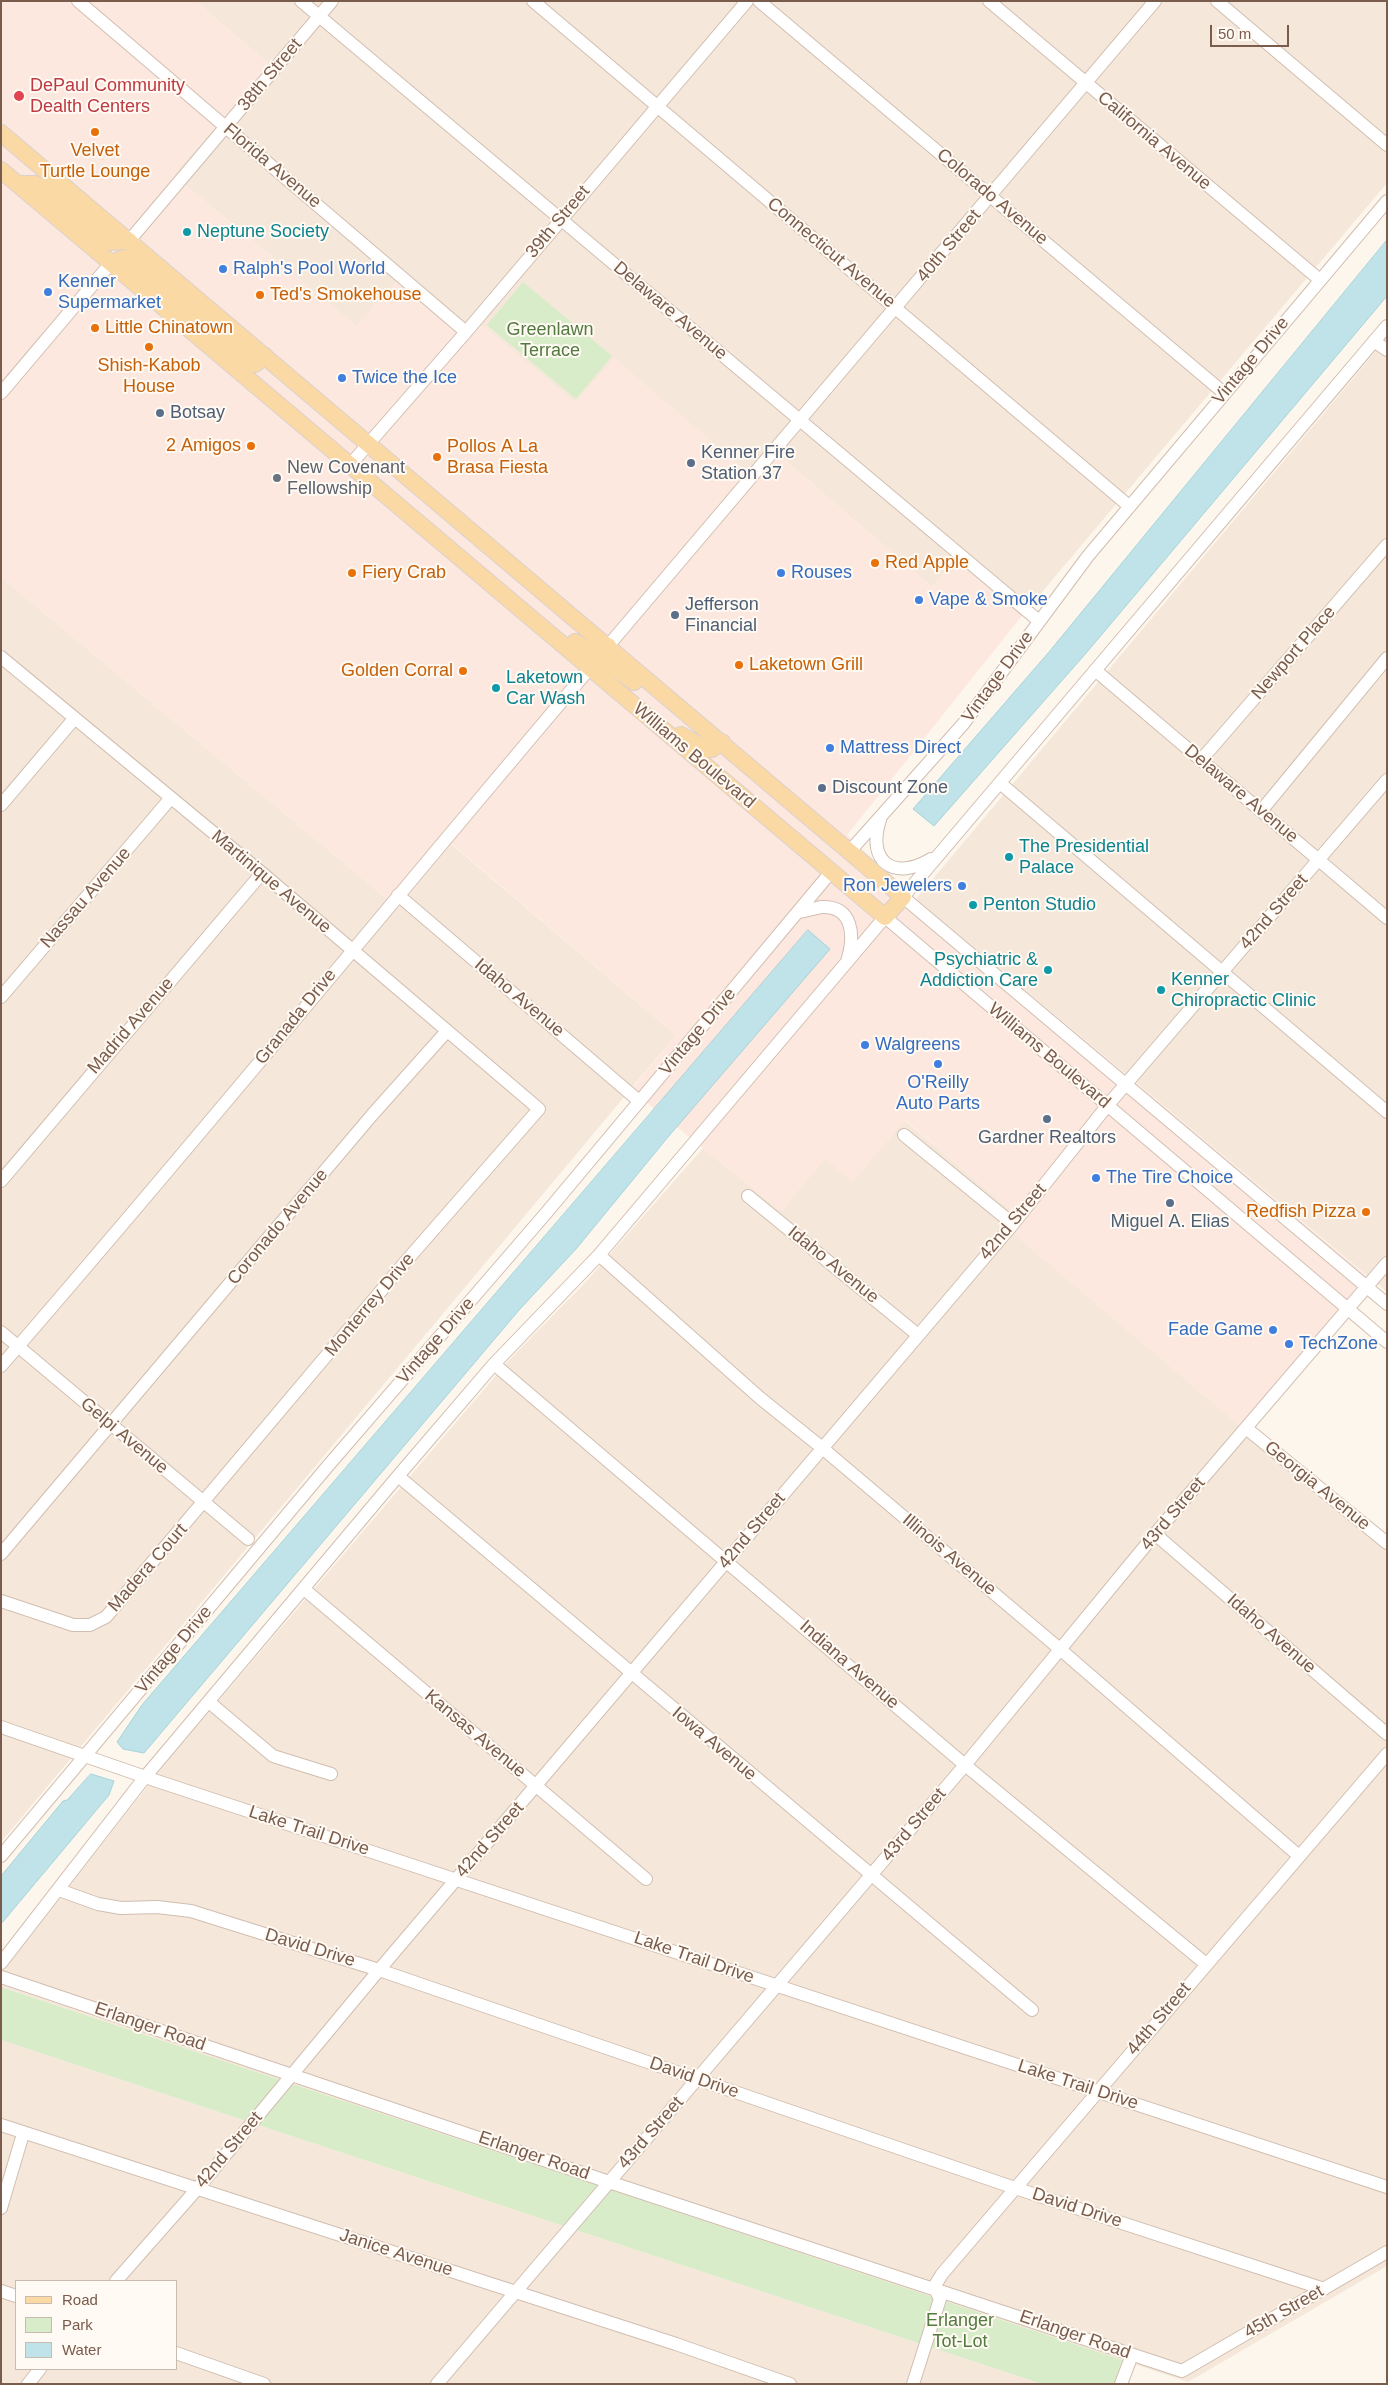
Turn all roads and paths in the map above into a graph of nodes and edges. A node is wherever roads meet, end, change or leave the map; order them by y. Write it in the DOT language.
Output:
graph roads {
  1 [pos="78,1"];
  2 [pos="300,1"];
  3 [pos="332,1"];
  4 [pos="533,1"];
  5 [pos="747,1"];
  6 [pos="759,1"];
  7 [pos="990,1"];
  8 [pos="1155,1"];
  9 [pos="1217,1"];
  10 [pos="319,17"];
  11 [pos="1086,83"];
  12 [pos="656,107"];
  13 [pos="226,127"];
  14 [pos="1,133"];
  15 [pos="1387,145"];
  16 [pos="1,170"];
  17 [pos="18,184"];
  18 [pos="990,196"];
  19 [pos="1387,201"];
  20 [pos="560,219"];
  21 [pos="129,241"];
  22 [pos="111,263"];
  23 [pos="1320,280"];
  24 [pos="896,308"];
  25 [pos="1387,326"];
  26 [pos="466,332"];
  27 [pos="1374,341"];
  28 [pos="1387,350"];
  29 [pos="265,356"];
  30 [pos="1,393"];
  31 [pos="1224,393"];
  32 [pos="801,421"];
  33 [pos="368,443"];
  34 [pos="350,464"];
  35 [pos="1129,506"];
  36 [pos="1387,545"];
  37 [pos="1039,621"];
  38 [pos="541,626"];
  39 [pos="608,646"];
  40 [pos="1,657"];
  41 [pos="1387,658"];
  42 [pos="590,668"];
  43 [pos="1095,670"];
  44 [pos="656,686"];
  45 [pos="640,710"];
  46 [pos="74,719"];
  47 [pos="722,742"];
  48 [pos="1201,760"];
  49 [pos="1387,780"];
  50 [pos="1000,782"];
  51 [pos="170,799"];
  52 [pos="1,805"];
  53 [pos="1261,811"];
  54 [pos="882,816"];
  55 [pos="850,851"];
  56 [pos="940,853"];
  57 [pos="1318,860"];
  58 [pos="831,872"];
  59 [pos="262,873"];
  60 [pos="398,895"];
  61 [pos="903,896"];
  62 [pos="798,912"];
  63 [pos="885,918"];
  64 [pos="1387,918"];
  65 [pos="351,950"];
  66 [pos="848,961"];
  67 [pos="1222,972"];
  68 [pos="1,997"];
  69 [pos="447,1031"];
  70 [pos="1126,1084"];
  71 [pos="639,1101"];
  72 [pos="1107,1106"];
  73 [pos="539,1109"];
  74 [pos="1387,1112"];
  75 [pos="904,1134"];
  76 [pos="1,1181"];
  77 [pos="748,1196"];
  78 [pos="1013,1224"];
  79 [pos="599,1255"];
  80 [pos="1387,1263"];
  81 [pos="1366,1287"];
  82 [pos="1387,1304"];
  83 [pos="1347,1308"];
  84 [pos="1,1332"];
  85 [pos="918,1335"];
  86 [pos="1387,1342"];
  87 [pos="18,1346"];
  88 [pos="494,1364"];
  89 [pos="1,1366"];
  90 [pos="110,1423"];
  91 [pos="1246,1428"];
  92 [pos="821,1447"];
  93 [pos="398,1476"];
  94 [pos="204,1503"];
  95 [pos="1155,1534"];
  96 [pos="248,1539"];
  97 [pos="1387,1543"];
  98 [pos="1,1554"];
  99 [pos="727,1560"];
  100 [pos="304,1589"];
  101 [pos="1,1601"];
  102 [pos="1061,1650"];
  103 [pos="632,1674"];
  104 [pos="209,1702"];
  105 [pos="1,1727"];
  106 [pos="1387,1734"];
  107 [pos="1387,1754"];
  108 [pos="86,1755"];
  109 [pos="965,1765"];
  110 [pos="331,1774"];
  111 [pos="146,1777"];
  112 [pos="536,1786"];
  113 [pos="1,1856"];
  114 [pos="1299,1856"];
  115 [pos="871,1876"];
  116 [pos="457,1879"];
  117 [pos="646,1879"];
  118 [pos="59,1890"];
  119 [pos="1,1963"];
  120 [pos="1206,1964"];
  121 [pos="379,1970"];
  122 [pos="1,1977"];
  123 [pos="777,1986"];
  124 [pos="1032,2010"];
  125 [pos="291,2074"];
  126 [pos="698,2079"];
  127 [pos="1098,2092"];
  128 [pos="1,2125"];
  129 [pos="23,2134"];
  130 [pos="610,2182"];
  131 [pos="1387,2187"];
  132 [pos="1015,2188"];
  133 [pos="197,2189"];
  134 [pos="1,2208"];
  135 [pos="1387,2252"];
  136 [pos="117,2280"];
  137 [pos="934,2288"];
  138 [pos="1324,2289"];
  139 [pos="1,2291"];
  140 [pos="515,2292"];
  141 [pos="15,2296"];
  142 [pos="178,2354"];
  143 [pos="1132,2355"];
  144 [pos="39,2370"];
  145 [pos="1182,2371"];
  146 [pos="28,2384"];
  147 [pos="264,2384"];
  148 [pos="437,2384"];
  149 [pos="790,2384"];
  150 [pos="913,2384"];
  151 [pos="1121,2384"];
  1 -- 13 [label="street, Florida Avenue"];
  2 -- 10 [label="street, Delaware Avenue"];
  3 -- 10 [label="street, 38th Street"];
  4 -- 12 [label="street, Connecticut Avenue"];
  5 -- 12 [label="street, 39th Street"];
  6 -- 18 [label="street, Colorado Avenue"];
  7 -- 11 [label="street, California Avenue"];
  8 -- 11 [label="street, 40th Street"];
  9 -- 15 [label="street"];
  10 -- 13 [label="street, 38th Street"];
  10 -- 20 [label="street, Delaware Avenue"];
  11 -- 18 [label="street, 40th Street"];
  11 -- 23 [label="street, California Avenue"];
  12 -- 20 [label="street, 39th Street"];
  12 -- 24 [label="street, Connecticut Avenue"];
  13 -- 21 [label="street, 38th Street"];
  13 -- 26 [label="street, Florida Avenue"];
  14 -- 21 [label="main road, Williams Boulevard"];
  16 -- 17 [label="main road, Williams Boulevard"];
  17 -- 21 [label="main road"];
  17 -- 22 [label="main road, Williams Boulevard"];
  18 -- 24 [label="street, 40th Street"];
  18 -- 31 [label="street, Colorado Avenue"];
  19 -- 23 [label="street, Vintage Drive"];
  20 -- 26 [label="street, 39th Street"];
  20 -- 32 [label="street, Delaware Avenue"];
  21 -- 29 [label="main road, Williams Boulevard"];
  22 -- 29 [label="main road"];
  22 -- 30 [label="street"];
  22 -- 34 [label="main road, Williams Boulevard"];
  23 -- 31 [label="street, Vintage Drive"];
  24 -- 32 [label="street, 40th Street"];
  24 -- 35 [label="street, Connecticut Avenue"];
  25 -- 27 [label="street"];
  26 -- 33 [label="street, 39th Street"];
  27 -- 28 [label="street"];
  27 -- 43 [label="street"];
  29 -- 33 [label="main road, Williams Boulevard"];
  31 -- 35 [label="street, Vintage Drive"];
  32 -- 37 [label="street, Delaware Avenue"];
  32 -- 39 [label="street, 40th Street"];
  33 -- 34 [label="street, 39th Street"];
  33 -- 39 [label="main road, Williams Boulevard"];
  34 -- 38 [label="main road, Williams Boulevard"];
  35 -- 37 [label="street, Vintage Drive"];
  36 -- 48 [label="street, Newport Place"];
  37 -- 54 [label="street, Vintage Drive"];
  38 -- 39 [label="main road"];
  38 -- 42 [label="main road, Williams Boulevard"];
  39 -- 44 [label="main road, Williams Boulevard"];
  40 -- 46 [label="street, Martinique Avenue"];
  41 -- 53 [label="street"];
  42 -- 44 [label="main road"];
  42 -- 45 [label="main road, Williams Boulevard"];
  42 -- 60 [label="street, Granada Drive"];
  43 -- 48 [label="street, Delaware Avenue"];
  43 -- 50 [label="street"];
  44 -- 47 [label="main road, Williams Boulevard"];
  45 -- 47 [label="main road"];
  45 -- 58 [label="main road, Williams Boulevard"];
  46 -- 51 [label="street, Martinique Avenue"];
  46 -- 52 [label="street"];
  47 -- 55 [label="main road, Williams Boulevard"];
  48 -- 53 [label="street, Delaware Avenue"];
  49 -- 57 [label="street, 42nd Street"];
  50 -- 56 [label="street"];
  50 -- 67 [label="street"];
  51 -- 59 [label="street, Martinique Avenue"];
  51 -- 68 [label="street, Nassau Avenue"];
  53 -- 57 [label="street, Delaware Avenue"];
  54 -- 55 [label="street, Vintage Drive"];
  54 -- 56 [label="street"];
  55 -- 58 [label="main road, Vintage Drive"];
  55 -- 61 [label="main road, Williams Boulevard"];
  56 -- 61 [label="street"];
  57 -- 64 [label="street, Delaware Avenue"];
  57 -- 67 [label="street, 42nd Street"];
  58 -- 62 [label="street, Vintage Drive"];
  58 -- 63 [label="main road, Williams Boulevard"];
  59 -- 65 [label="street, Martinique Avenue"];
  59 -- 76 [label="street, Madrid Avenue"];
  60 -- 65 [label="street, Granada Drive"];
  60 -- 71 [label="street, Idaho Avenue"];
  61 -- 63 [label="main road"];
  61 -- 70 [label="street, Williams Boulevard"];
  62 -- 66 [label="street"];
  62 -- 71 [label="street, Vintage Drive"];
  63 -- 66 [label="street"];
  63 -- 72 [label="street, Williams Boulevard"];
  65 -- 69 [label="street, Martinique Avenue"];
  65 -- 87 [label="street, Granada Drive"];
  66 -- 79 [label="street"];
  67 -- 70 [label="street, 42nd Street"];
  67 -- 74 [label="street"];
  69 -- 73 [label="street, Martinique Avenue"];
  69 -- 90 [label="street, Coronado Avenue"];
  70 -- 72 [label="street, 42nd Street"];
  70 -- 81 [label="street, Williams Boulevard"];
  71 -- 108 [label="street, Vintage Drive"];
  72 -- 78 [label="street, 42nd Street"];
  72 -- 83 [label="street, Williams Boulevard"];
  73 -- 94 [label="street, Monterrey Drive"];
  75 -- 78 [label="street"];
  77 -- 85 [label="street, Idaho Avenue"];
  78 -- 85 [label="street, 42nd Street"];
  79 -- 88 [label="street"];
  79 -- 92 [label="street, Illinois Avenue"];
  80 -- 81 [label="street, 43rd Street"];
  81 -- 82 [label="street, Williams Boulevard"];
  81 -- 83 [label="street, 43rd Street"];
  83 -- 86 [label="street, Williams Boulevard"];
  83 -- 91 [label="street, 43rd Street"];
  84 -- 87 [label="street, Gelpi Avenue"];
  85 -- 92 [label="street, 42nd Street"];
  87 -- 89 [label="street, Granada Drive"];
  87 -- 90 [label="street, Gelpi Avenue"];
  88 -- 93 [label="street"];
  88 -- 99 [label="street, Indiana Avenue"];
  90 -- 94 [label="street, Gelpi Avenue"];
  90 -- 98 [label="street"];
  91 -- 95 [label="street, 43rd Street"];
  91 -- 97 [label="street, Georgia Avenue"];
  92 -- 99 [label="street, 42nd Street"];
  92 -- 102 [label="street, Illinois Avenue"];
  93 -- 100 [label="street"];
  93 -- 103 [label="street, Iowa Avenue"];
  94 -- 96 [label="street, Gelpi Avenue"];
  94 -- 101 [label="street, Madera Court"];
  95 -- 102 [label="street, 43rd Street"];
  95 -- 106 [label="street, Idaho Avenue"];
  99 -- 103 [label="street, 42nd Street"];
  99 -- 109 [label="street, Indiana Avenue"];
  100 -- 104 [label="street"];
  100 -- 112 [label="street, Kansas Avenue"];
  102 -- 109 [label="street, 43rd Street"];
  102 -- 114 [label="street, Illinois Avenue"];
  103 -- 112 [label="street, 42nd Street"];
  103 -- 115 [label="street, Iowa Avenue"];
  104 -- 110 [label="street"];
  104 -- 111 [label="street"];
  105 -- 108 [label="street, Lake Trail Drive"];
  107 -- 114 [label="street, 44th Street"];
  108 -- 111 [label="street, Lake Trail Drive"];
  108 -- 113 [label="street, Vintage Drive"];
  109 -- 115 [label="street, 43rd Street"];
  109 -- 120 [label="street, Indiana Avenue"];
  111 -- 116 [label="street, Lake Trail Drive"];
  111 -- 118 [label="street"];
  112 -- 116 [label="street, 42nd Street"];
  112 -- 117 [label="street, Kansas Avenue"];
  114 -- 120 [label="street, 44th Street"];
  115 -- 123 [label="street, 43rd Street"];
  115 -- 124 [label="street, Iowa Avenue"];
  116 -- 121 [label="street, 42nd Street"];
  116 -- 123 [label="street, Lake Trail Drive"];
  118 -- 119 [label="street"];
  118 -- 121 [label="street, David Drive"];
  120 -- 127 [label="street, 44th Street"];
  121 -- 125 [label="street, 42nd Street"];
  121 -- 126 [label="street, David Drive"];
  122 -- 125 [label="street, Erlanger Road"];
  123 -- 126 [label="street, 43rd Street"];
  123 -- 127 [label="street, Lake Trail Drive"];
  125 -- 130 [label="street, Erlanger Road"];
  125 -- 133 [label="street, 42nd Street"];
  126 -- 130 [label="street, 43rd Street"];
  126 -- 132 [label="street, David Drive"];
  127 -- 131 [label="street, Lake Trail Drive"];
  127 -- 132 [label="street, 44th Street"];
  128 -- 129 [label="street, Janice Avenue"];
  129 -- 133 [label="street, Janice Avenue"];
  129 -- 134 [label="street"];
  130 -- 137 [label="street, Erlanger Road"];
  130 -- 140 [label="street, 43rd Street"];
  132 -- 137 [label="street, 44th Street"];
  132 -- 138 [label="street, David Drive"];
  133 -- 136 [label="street, 42nd Street"];
  133 -- 140 [label="street, Janice Avenue"];
  135 -- 138 [label="street, 45th Street"];
  137 -- 143 [label="street, Erlanger Road"];
  137 -- 150 [label="street"];
  138 -- 145 [label="street, 45th Street"];
  139 -- 141 [label="street"];
  140 -- 148 [label="street, 43rd Street"];
  140 -- 149 [label="street, Janice Avenue"];
  142 -- 147 [label="street"];
  143 -- 145 [label="street, Erlanger Road"];
  143 -- 151 [label="street"];
  144 -- 146 [label="street"];
}
